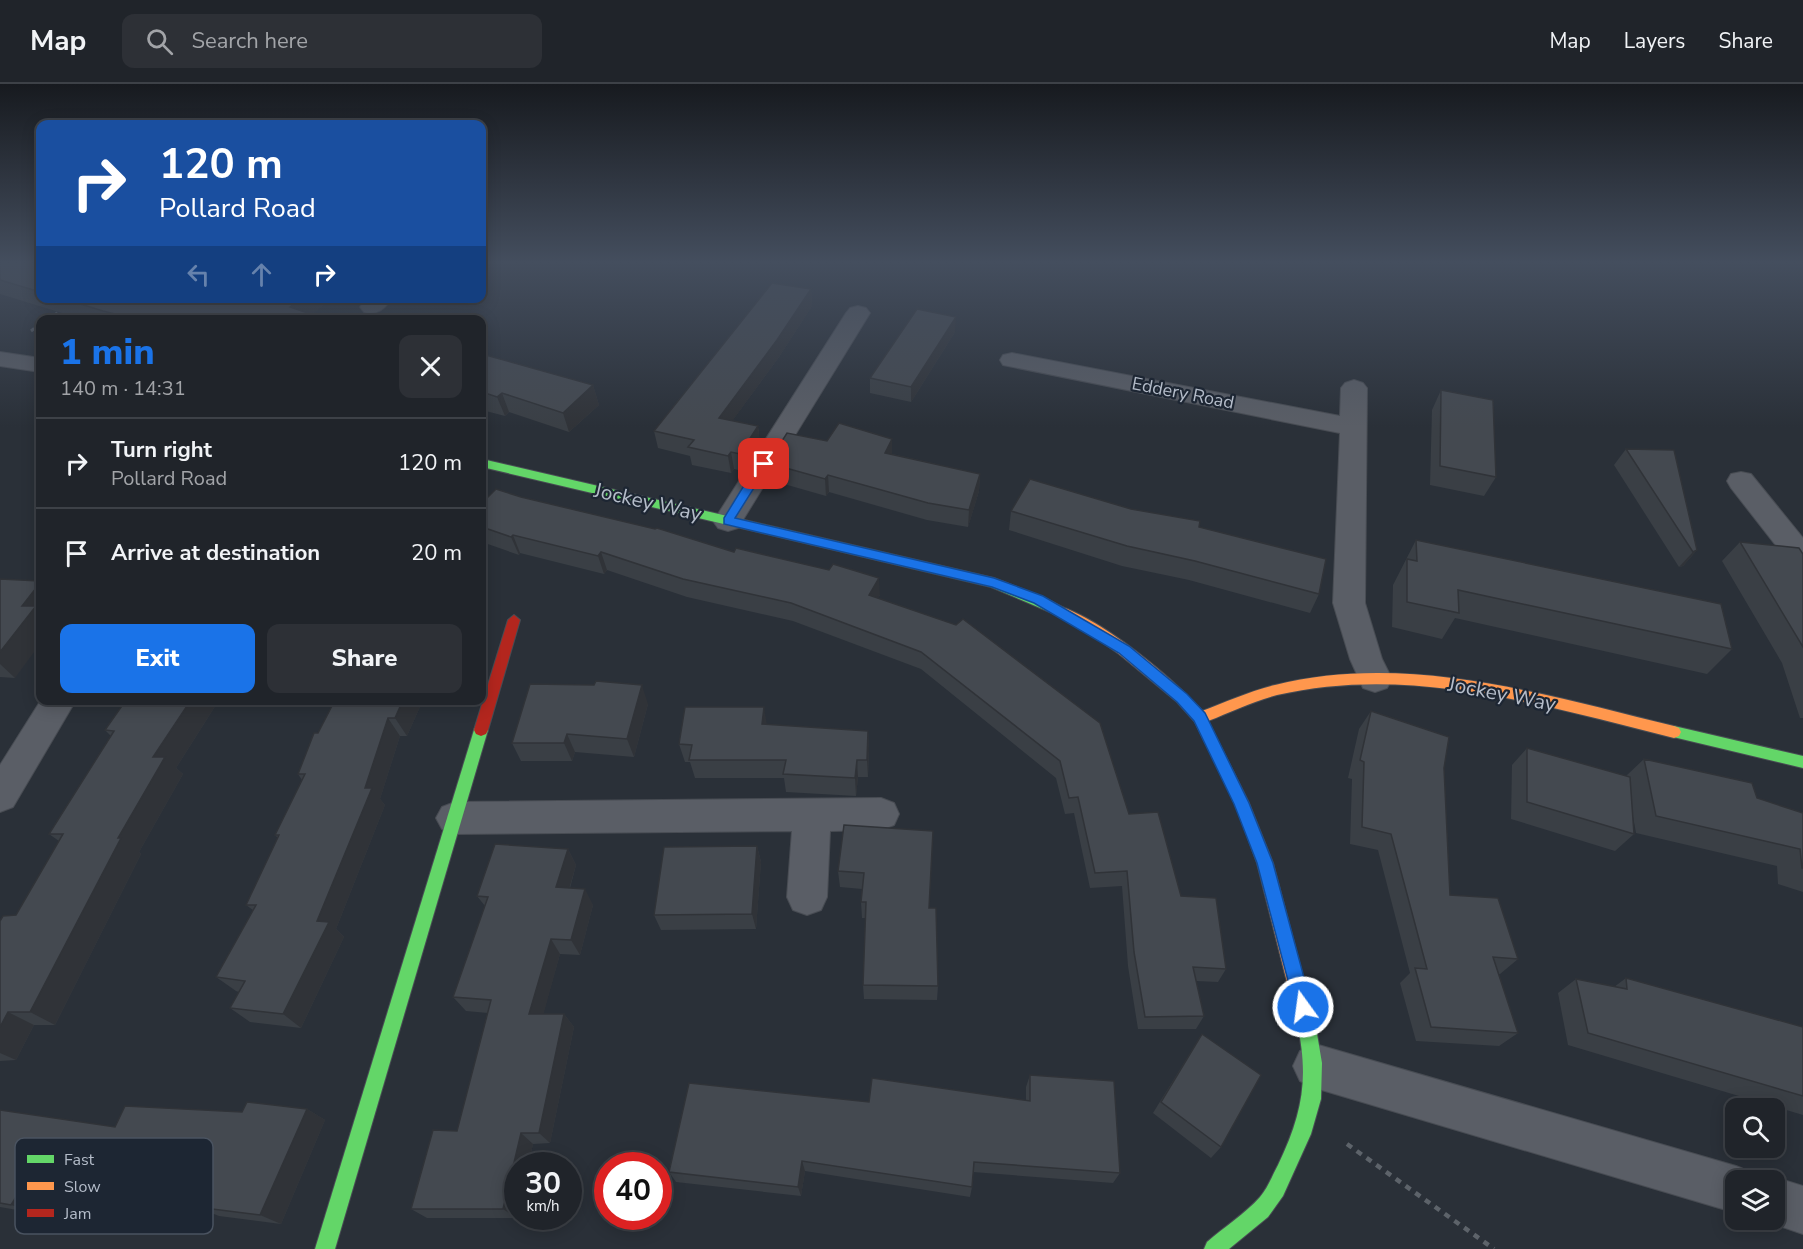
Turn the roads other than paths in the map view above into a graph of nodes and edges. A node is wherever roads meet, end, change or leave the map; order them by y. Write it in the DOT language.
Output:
graph roads {
  1 [pos="855,317"];
  2 [pos="0,359"];
  3 [pos="1012,360"];
  4 [pos="36,364"];
  5 [pos="1354,388"];
  6 [pos="1353,427"];
  7 [pos="486,464"];
  8 [pos="1741,481"];
  9 [pos="728,521"];
  10 [pos="1803,558"];
  11 [pos="514,620"];
  12 [pos="1375,679"];
  13 [pos="56,705"];
  14 [pos="1200,717"];
  15 [pos="1803,762"];
  16 [pos="0,796"];
  17 [pos="812,814"];
  18 [pos="881,814"];
  19 [pos="455,818"];
  20 [pos="807,897"];
  21 [pos="1315,1066"];
  22 [pos="1725,1187"];
  23 [pos="1785,1204"];
  24 [pos="1803,1210"];
  25 [pos="325,1249"];
  26 [pos="1214,1249"];
  1 -- 9 [label="street"];
  2 -- 4 [label="street"];
  3 -- 6 [label="street, Eddery Road"];
  5 -- 6 [label="street"];
  6 -- 12 [label="street"];
  7 -- 9 [label="street, Jockey Way"];
  8 -- 10 [label="street"];
  9 -- 14 [label="street, Jockey Way"];
  11 -- 19 [label="street"];
  12 -- 14 [label="street, Jockey Way"];
  12 -- 15 [label="street, Jockey Way"];
  13 -- 16 [label="street"];
  14 -- 21 [label="street, Jockey Way"];
  17 -- 18 [label="street"];
  17 -- 19 [label="street"];
  17 -- 20 [label="street"];
  19 -- 25 [label="street"];
  21 -- 22 [label="street"];
  21 -- 26 [label="street, Jockey Way"];
  23 -- 24 [label="street"];
}
